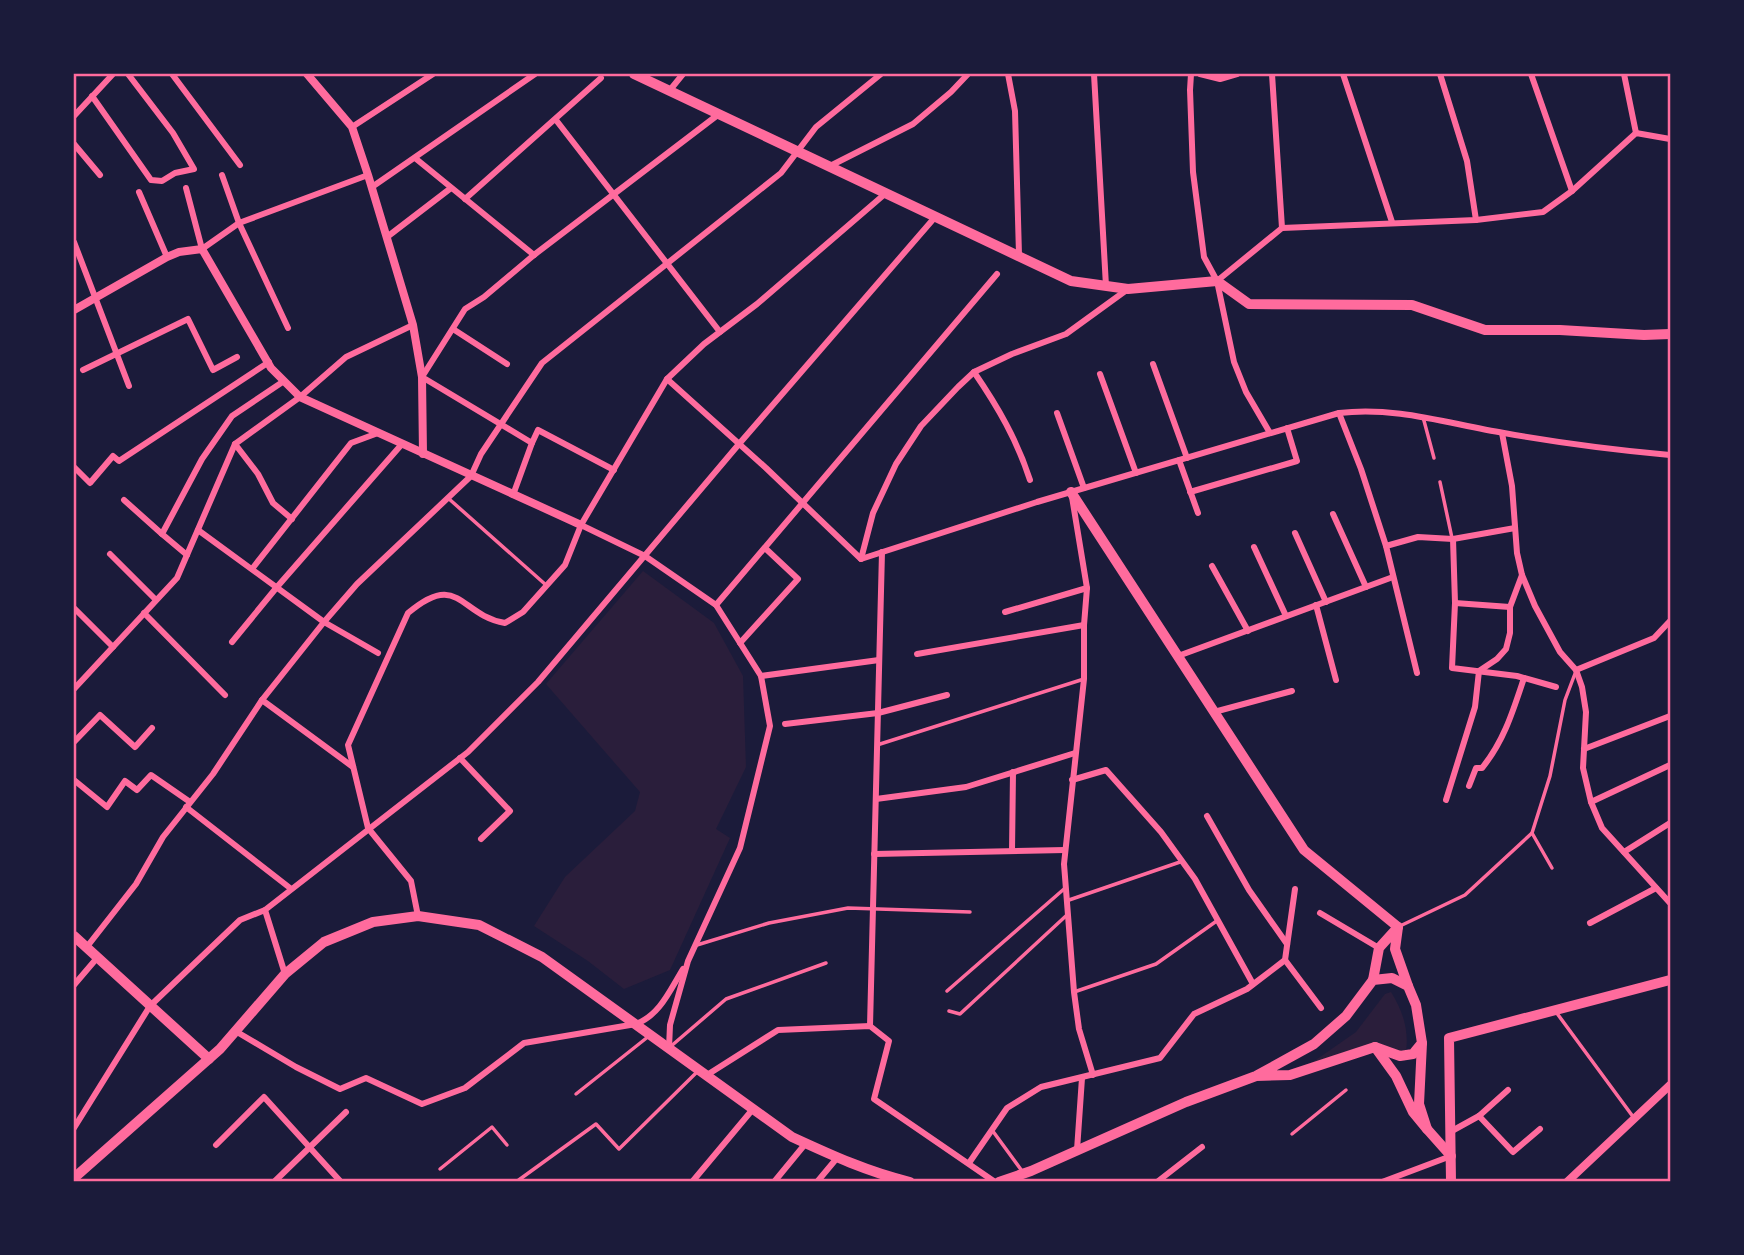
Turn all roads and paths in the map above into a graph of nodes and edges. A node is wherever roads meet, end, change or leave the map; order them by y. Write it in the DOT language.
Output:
graph roads {
  1 [pos="113,74"];
  2 [pos="128,74"];
  3 [pos="172,74"];
  4 [pos="433,74"];
  5 [pos="535,74"];
  6 [pos="634,74"];
  7 [pos="683,74"];
  8 [pos="881,74"];
  9 [pos="968,74"];
  10 [pos="1008,74"];
  11 [pos="1094,74"];
  12 [pos="1191,74"];
  13 [pos="1200,74"];
  14 [pos="1237,74"];
  15 [pos="1272,74"];
  16 [pos="1343,74"];
  17 [pos="1440,74"];
  18 [pos="1531,74"];
  19 [pos="1624,74"];
  20 [pos="312,75"];
  21 [pos="601,78"];
  22 [pos="670,90"];
  23 [pos="92,96"];
  24 [pos="719,114"];
  25 [pos="74,116"];
  26 [pos="556,120"];
  27 [pos="352,127"];
  28 [pos="1636,133"];
  29 [pos="1671,139"];
  30 [pos="74,144"];
  31 [pos="797,151"];
  32 [pos="415,158"];
  33 [pos="240,165"];
  34 [pos="830,166"];
  35 [pos="222,175"];
  36 [pos="368,175"];
  37 [pos="100,176"];
  38 [pos="372,187"];
  39 [pos="186,188"];
  40 [pos="452,188"];
  41 [pos="1572,191"];
  42 [pos="139,192"];
  43 [pos="886,192"];
  44 [pos="613,194"];
  45 [pos="465,199"];
  46 [pos="936,216"];
  47 [pos="1476,220"];
  48 [pos="1392,222"];
  49 [pos="239,223"];
  50 [pos="1282,228"];
  51 [pos="387,237"];
  52 [pos="74,242"];
  53 [pos="202,249"];
  54 [pos="534,255"];
  55 [pos="1019,255"];
  56 [pos="167,257"];
  57 [pos="666,263"];
  58 [pos="997,274"];
  59 [pos="1217,281"];
  60 [pos="1107,286"];
  61 [pos="1128,289"];
  62 [pos="97,297"];
  63 [pos="74,310"];
  64 [pos="413,325"];
  65 [pos="288,328"];
  66 [pos="453,329"];
  67 [pos="720,332"];
  68 [pos="1671,334"];
  69 [pos="117,354"];
  70 [pos="237,357"];
  71 [pos="269,362"];
  72 [pos="507,364"];
  73 [pos="1153,364"];
  74 [pos="83,370"];
  75 [pos="974,372"];
  76 [pos="1100,373"];
  77 [pos="422,377"];
  78 [pos="667,379"];
  79 [pos="284,381"];
  80 [pos="130,386"];
  81 [pos="300,397"];
  82 [pos="1057,413"];
  83 [pos="1339,413"];
  84 [pos="1423,417"];
  85 [pos="501,425"];
  86 [pos="1287,428"];
  87 [pos="378,433"];
  88 [pos="1270,433"];
  89 [pos="1502,433"];
  90 [pos="532,443"];
  91 [pos="739,443"];
  92 [pos="235,444"];
  93 [pos="402,444"];
  94 [pos="423,454"];
  95 [pos="1671,455"];
  96 [pos="1434,458"];
  97 [pos="1183,459"];
  98 [pos="74,467"];
  99 [pos="614,470"];
  100 [pos="1136,473"];
  101 [pos="471,476"];
  102 [pos="1030,480"];
  103 [pos="1440,482"];
  104 [pos="1084,488"];
  105 [pos="1071,492"];
  106 [pos="1191,492"];
  107 [pos="513,495"];
  108 [pos="448,498"];
  109 [pos="124,500"];
  110 [pos="803,503"];
  111 [pos="1198,513"];
  112 [pos="1333,514"];
  113 [pos="292,519"];
  114 [pos="581,525"];
  115 [pos="1515,528"];
  116 [pos="198,530"];
  117 [pos="1295,533"];
  118 [pos="162,534"];
  119 [pos="1452,539"];
  120 [pos="1385,546"];
  121 [pos="1254,547"];
  122 [pos="765,548"];
  123 [pos="882,552"];
  124 [pos="110,554"];
  125 [pos="187,555"];
  126 [pos="645,555"];
  127 [pos="861,559"];
  128 [pos="1212,566"];
  129 [pos="252,569"];
  130 [pos="1522,575"];
  131 [pos="1393,577"];
  132 [pos="547,585"];
  133 [pos="276,587"];
  134 [pos="1366,587"];
  135 [pos="1087,588"];
  136 [pos="156,600"];
  137 [pos="1326,602"];
  138 [pos="1455,603"];
  139 [pos="716,606"];
  140 [pos="1316,606"];
  141 [pos="1510,607"];
  142 [pos="74,608"];
  143 [pos="1005,612"];
  144 [pos="144,614"];
  145 [pos="1286,617"];
  146 [pos="1671,621"];
  147 [pos="324,622"];
  148 [pos="1084,625"];
  149 [pos="1248,631"];
  150 [pos="232,642"];
  151 [pos="740,643"];
  152 [pos="113,647"];
  153 [pos="378,653"];
  154 [pos="917,654"];
  155 [pos="1177,657"];
  156 [pos="879,660"];
  157 [pos="1576,670"];
  158 [pos="1479,671"];
  159 [pos="1418,673"];
  160 [pos="761,676"];
  161 [pos="1524,678"];
  162 [pos="1084,679"];
  163 [pos="1336,680"];
  164 [pos="1556,687"];
  165 [pos="74,689"];
  166 [pos="1292,691"];
  167 [pos="225,695"];
  168 [pos="947,695"];
  169 [pos="262,700"];
  170 [pos="1214,712"];
  171 [pos="878,713"];
  172 [pos="1671,716"];
  173 [pos="785,724"];
  174 [pos="152,728"];
  175 [pos="74,742"];
  176 [pos="877,745"];
  177 [pos="1584,749"];
  178 [pos="1075,753"];
  179 [pos="460,758"];
  180 [pos="1671,765"];
  181 [pos="353,767"];
  182 [pos="1013,772"];
  183 [pos="74,780"];
  184 [pos="1072,780"];
  185 [pos="1469,786"];
  186 [pos="876,799"];
  187 [pos="1446,800"];
  188 [pos="1591,802"];
  189 [pos="188,805"];
  190 [pos="1207,816"];
  191 [pos="1671,823"];
  192 [pos="368,828"];
  193 [pos="1532,833"];
  194 [pos="481,839"];
  195 [pos="1065,850"];
  196 [pos="1012,851"];
  197 [pos="1624,852"];
  198 [pos="874,854"];
  199 [pos="1182,861"];
  200 [pos="1552,868"];
  201 [pos="290,888"];
  202 [pos="1065,888"];
  203 [pos="1656,888"];
  204 [pos="1294,889"];
  205 [pos="1066,901"];
  206 [pos="1671,903"];
  207 [pos="873,908"];
  208 [pos="265,910"];
  209 [pos="970,912"];
  210 [pos="1320,913"];
  211 [pos="1068,914"];
  212 [pos="418,916"];
  213 [pos="1218,920"];
  214 [pos="1590,923"];
  215 [pos="1398,927"];
  216 [pos="74,936"];
  217 [pos="1287,944"];
  218 [pos="693,947"];
  219 [pos="86,948"];
  220 [pos="1379,948"];
  221 [pos="97,958"];
  222 [pos="1285,960"];
  223 [pos="688,961"];
  224 [pos="826,963"];
  225 [pos="285,974"];
  226 [pos="1373,980"];
  227 [pos="1671,980"];
  228 [pos="1253,984"];
  229 [pos="74,985"];
  230 [pos="1408,986"];
  231 [pos="947,991"];
  232 [pos="1074,992"];
  233 [pos="150,1006"];
  234 [pos="1321,1008"];
  235 [pos="1555,1010"];
  236 [pos="949,1011"];
  237 [pos="636,1024"];
  238 [pos="870,1026"];
  239 [pos="237,1032"];
  240 [pos="651,1035"];
  241 [pos="1422,1044"];
  242 [pos="1375,1047"];
  243 [pos="669,1048"];
  244 [pos="209,1059"];
  245 [pos="703,1072"];
  246 [pos="1093,1075"];
  247 [pos="1256,1076"];
  248 [pos="1082,1078"];
  249 [pos="1671,1085"];
  250 [pos="1346,1090"];
  251 [pos="1508,1090"];
  252 [pos="576,1094"];
  253 [pos="753,1109"];
  254 [pos="346,1112"];
  255 [pos="1479,1116"];
  256 [pos="1634,1118"];
  257 [pos="74,1128"];
  258 [pos="1427,1129"];
  259 [pos="1540,1129"];
  260 [pos="992,1130"];
  261 [pos="1450,1132"];
  262 [pos="1292,1133"];
  263 [pos="806,1143"];
  264 [pos="216,1145"];
  265 [pos="507,1145"];
  266 [pos="309,1146"];
  267 [pos="1202,1147"];
  268 [pos="1077,1150"];
  269 [pos="1451,1156"];
  270 [pos="837,1158"];
  271 [pos="969,1163"];
  272 [pos="440,1169"];
  273 [pos="1025,1177"];
  274 [pos="74,1178"];
  275 [pos="274,1181"];
  276 [pos="341,1181"];
  277 [pos="516,1181"];
  278 [pos="692,1181"];
  279 [pos="774,1181"];
  280 [pos="817,1181"];
  281 [pos="910,1181"];
  282 [pos="997,1181"];
  283 [pos="1157,1181"];
  284 [pos="1382,1181"];
  285 [pos="1451,1181"];
  286 [pos="1567,1181"];
  1 -- 23 [label="street"];
  2 -- 23 [label="street"];
  3 -- 33 [label="street"];
  4 -- 27 [label="street"];
  5 -- 32 [label="street"];
  6 -- 22 [label="main road"];
  7 -- 22 [label="street"];
  8 -- 31 [label="street"];
  9 -- 34 [label="street"];
  10 -- 55 [label="street"];
  11 -- 60 [label="street"];
  12 -- 59 [label="street"];
  13 -- 14 [label="street"];
  15 -- 50 [label="street"];
  16 -- 48 [label="street"];
  17 -- 47 [label="street"];
  18 -- 41 [label="street"];
  19 -- 28 [label="street"];
  20 -- 27 [label="street"];
  21 -- 26 [label="street"];
  22 -- 24 [label="main road"];
  23 -- 25 [label="street"];
  24 -- 31 [label="main road"];
  24 -- 44 [label="street"];
  26 -- 44 [label="street"];
  26 -- 45 [label="street"];
  27 -- 36 [label="street"];
  28 -- 29 [label="street"];
  28 -- 41 [label="street"];
  30 -- 37 [label="street"];
  31 -- 34 [label="main road"];
  31 -- 57 [label="street"];
  32 -- 38 [label="street"];
  32 -- 40 [label="street"];
  34 -- 43 [label="main road"];
  35 -- 49 [label="street"];
  36 -- 38 [label="street"];
  36 -- 49 [label="street"];
  38 -- 51 [label="street"];
  39 -- 53 [label="street"];
  40 -- 45 [label="street"];
  40 -- 51 [label="street"];
  41 -- 47 [label="street"];
  42 -- 56 [label="street"];
  43 -- 46 [label="main road"];
  43 -- 67 [label="street"];
  44 -- 54 [label="street"];
  44 -- 57 [label="street"];
  45 -- 54 [label="street"];
  46 -- 55 [label="main road"];
  46 -- 91 [label="street"];
  47 -- 48 [label="street"];
  48 -- 50 [label="street"];
  49 -- 53 [label="street"];
  49 -- 65 [label="street"];
  50 -- 59 [label="street"];
  51 -- 64 [label="street"];
  52 -- 62 [label="street"];
  53 -- 56 [label="street"];
  53 -- 71 [label="street"];
  54 -- 66 [label="street"];
  55 -- 60 [label="main road"];
  56 -- 62 [label="street"];
  57 -- 67 [label="street"];
  57 -- 85 [label="street"];
  58 -- 110 [label="street"];
  59 -- 61 [label="main road"];
  59 -- 68 [label="main road"];
  59 -- 88 [label="street"];
  60 -- 61 [label="main road"];
  61 -- 75 [label="street"];
  62 -- 63 [label="street"];
  62 -- 69 [label="street"];
  64 -- 77 [label="street"];
  64 -- 81 [label="street"];
  66 -- 72 [label="street"];
  66 -- 77 [label="street"];
  67 -- 78 [label="street"];
  69 -- 70 [label="street"];
  69 -- 74 [label="street"];
  69 -- 80 [label="street"];
  71 -- 79 [label="street"];
  71 -- 98 [label="street"];
  73 -- 97 [label="street"];
  75 -- 102 [label="street"];
  75 -- 127 [label="street"];
  76 -- 100 [label="street"];
  77 -- 85 [label="street"];
  77 -- 94 [label="street"];
  78 -- 91 [label="street"];
  78 -- 99 [label="street"];
  79 -- 81 [label="street"];
  79 -- 118 [label="street"];
  81 -- 87 [label="street"];
  81 -- 92 [label="street"];
  82 -- 104 [label="street"];
  83 -- 84 [label="street"];
  83 -- 86 [label="street"];
  83 -- 120 [label="street"];
  84 -- 89 [label="street"];
  84 -- 96 [label="lane"];
  85 -- 90 [label="street"];
  85 -- 101 [label="street"];
  86 -- 88 [label="street"];
  86 -- 106 [label="street"];
  87 -- 93 [label="street"];
  87 -- 113 [label="street"];
  88 -- 97 [label="street"];
  89 -- 95 [label="street"];
  89 -- 115 [label="street"];
  90 -- 99 [label="street"];
  90 -- 107 [label="street"];
  91 -- 110 [label="street"];
  91 -- 126 [label="street"];
  92 -- 113 [label="street"];
  92 -- 116 [label="street"];
  93 -- 94 [label="street"];
  93 -- 133 [label="street"];
  94 -- 101 [label="street"];
  97 -- 100 [label="street"];
  97 -- 106 [label="street"];
  99 -- 114 [label="street"];
  100 -- 104 [label="street"];
  101 -- 107 [label="street"];
  101 -- 108 [label="street"];
  103 -- 119 [label="lane"];
  104 -- 105 [label="street"];
  105 -- 123 [label="street"];
  105 -- 135 [label="street"];
  105 -- 155 [label="main road"];
  106 -- 111 [label="street"];
  107 -- 114 [label="street"];
  108 -- 132 [label="lane"];
  108 -- 147 [label="street"];
  109 -- 118 [label="street"];
  110 -- 122 [label="street"];
  110 -- 127 [label="street"];
  112 -- 134 [label="street"];
  113 -- 129 [label="street"];
  114 -- 126 [label="street"];
  114 -- 132 [label="street"];
  115 -- 119 [label="street"];
  115 -- 130 [label="street"];
  116 -- 125 [label="street"];
  116 -- 129 [label="street"];
  117 -- 137 [label="street"];
  118 -- 125 [label="street"];
  119 -- 120 [label="street"];
  119 -- 138 [label="street"];
  120 -- 131 [label="street"];
  121 -- 145 [label="street"];
  122 -- 139 [label="street"];
  122 -- 151 [label="street"];
  123 -- 127 [label="street"];
  123 -- 156 [label="street"];
  124 -- 136 [label="street"];
  125 -- 136 [label="street"];
  126 -- 139 [label="street"];
  126 -- 179 [label="street"];
  128 -- 149 [label="street"];
  129 -- 133 [label="street"];
  130 -- 141 [label="street"];
  130 -- 157 [label="street"];
  131 -- 134 [label="street"];
  131 -- 159 [label="street"];
  132 -- 181 [label="street"];
  133 -- 147 [label="street"];
  133 -- 150 [label="street"];
  134 -- 137 [label="street"];
  135 -- 143 [label="street"];
  135 -- 148 [label="street"];
  136 -- 144 [label="street"];
  137 -- 140 [label="street"];
  138 -- 141 [label="street"];
  138 -- 158 [label="street"];
  139 -- 151 [label="street"];
  140 -- 145 [label="street"];
  140 -- 163 [label="street"];
  141 -- 158 [label="street"];
  142 -- 152 [label="street"];
  144 -- 152 [label="street"];
  144 -- 167 [label="street"];
  145 -- 149 [label="street"];
  146 -- 157 [label="street"];
  147 -- 153 [label="street"];
  147 -- 169 [label="street"];
  148 -- 154 [label="street"];
  148 -- 162 [label="street"];
  149 -- 155 [label="street"];
  151 -- 160 [label="street"];
  152 -- 165 [label="street"];
  155 -- 170 [label="main road"];
  156 -- 160 [label="street"];
  156 -- 171 [label="street"];
  157 -- 177 [label="street"];
  157 -- 193 [label="lane"];
  158 -- 161 [label="street"];
  158 -- 187 [label="street"];
  160 -- 218 [label="street"];
  161 -- 164 [label="street"];
  161 -- 185 [label="street"];
  162 -- 176 [label="lane"];
  162 -- 178 [label="street"];
  166 -- 170 [label="street"];
  168 -- 171 [label="street"];
  169 -- 181 [label="street"];
  169 -- 189 [label="street"];
  170 -- 215 [label="main road"];
  171 -- 173 [label="street"];
  171 -- 176 [label="street"];
  172 -- 177 [label="street"];
  174 -- 175 [label="street"];
  176 -- 186 [label="street"];
  177 -- 188 [label="street"];
  178 -- 182 [label="street"];
  178 -- 184 [label="street"];
  179 -- 192 [label="street"];
  179 -- 194 [label="street"];
  180 -- 188 [label="street"];
  181 -- 192 [label="street"];
  182 -- 186 [label="street"];
  182 -- 196 [label="street"];
  183 -- 189 [label="street"];
  184 -- 195 [label="street"];
  184 -- 199 [label="street"];
  186 -- 198 [label="street"];
  188 -- 197 [label="street"];
  189 -- 201 [label="street"];
  189 -- 219 [label="street"];
  190 -- 217 [label="street"];
  191 -- 197 [label="street"];
  192 -- 201 [label="street"];
  192 -- 212 [label="street"];
  193 -- 200 [label="lane"];
  193 -- 215 [label="lane"];
  195 -- 196 [label="street"];
  195 -- 202 [label="street"];
  196 -- 198 [label="street"];
  197 -- 203 [label="street"];
  198 -- 207 [label="street"];
  199 -- 205 [label="lane"];
  199 -- 213 [label="street"];
  201 -- 208 [label="street"];
  202 -- 205 [label="street"];
  202 -- 231 [label="lane"];
  203 -- 206 [label="street"];
  203 -- 214 [label="street"];
  204 -- 217 [label="street"];
  205 -- 211 [label="street"];
  207 -- 209 [label="lane"];
  207 -- 218 [label="lane"];
  207 -- 238 [label="street"];
  208 -- 225 [label="street"];
  208 -- 233 [label="street"];
  210 -- 220 [label="street"];
  211 -- 232 [label="street"];
  211 -- 236 [label="lane"];
  212 -- 225 [label="main road"];
  212 -- 237 [label="main road"];
  213 -- 228 [label="street"];
  213 -- 232 [label="lane"];
  215 -- 220 [label="main road"];
  215 -- 230 [label="main road"];
  216 -- 219 [label="main road"];
  217 -- 222 [label="street"];
  218 -- 223 [label="street"];
  219 -- 221 [label="main road"];
  220 -- 226 [label="main road"];
  221 -- 229 [label="street"];
  221 -- 233 [label="main road"];
  222 -- 228 [label="street"];
  222 -- 234 [label="street"];
  223 -- 237 [label="street"];
  223 -- 243 [label="street"];
  224 -- 243 [label="lane"];
  225 -- 239 [label="main road"];
  226 -- 230 [label="main road"];
  226 -- 247 [label="main road"];
  227 -- 235 [label="main road"];
  228 -- 246 [label="street"];
  230 -- 241 [label="main road"];
  232 -- 246 [label="street"];
  233 -- 244 [label="main road"];
  233 -- 257 [label="street"];
  235 -- 256 [label="lane"];
  235 -- 261 [label="main road"];
  237 -- 239 [label="street"];
  237 -- 240 [label="main road"];
  238 -- 245 [label="street"];
  238 -- 271 [label="street"];
  239 -- 244 [label="main road"];
  240 -- 243 [label="main road"];
  240 -- 252 [label="lane"];
  241 -- 242 [label="main road"];
  241 -- 258 [label="main road"];
  242 -- 247 [label="main road"];
  242 -- 258 [label="main road"];
  243 -- 245 [label="main road"];
  244 -- 274 [label="main road"];
  245 -- 253 [label="main road"];
  245 -- 277 [label="lane"];
  246 -- 248 [label="street"];
  247 -- 268 [label="main road"];
  248 -- 260 [label="street"];
  248 -- 268 [label="street"];
  249 -- 256 [label="street"];
  250 -- 262 [label="lane"];
  251 -- 255 [label="street"];
  253 -- 263 [label="main road"];
  253 -- 278 [label="street"];
  254 -- 266 [label="street"];
  255 -- 259 [label="street"];
  255 -- 261 [label="street"];
  256 -- 286 [label="street"];
  258 -- 269 [label="main road"];
  260 -- 271 [label="street"];
  260 -- 273 [label="lane"];
  261 -- 269 [label="main road"];
  263 -- 270 [label="main road"];
  263 -- 279 [label="street"];
  264 -- 266 [label="street"];
  265 -- 272 [label="lane"];
  266 -- 275 [label="street"];
  266 -- 276 [label="street"];
  267 -- 283 [label="street"];
  268 -- 273 [label="main road"];
  269 -- 284 [label="street"];
  269 -- 285 [label="main road"];
  270 -- 280 [label="street"];
  270 -- 281 [label="main road"];
  271 -- 282 [label="street"];
  273 -- 282 [label="main road"];
}
